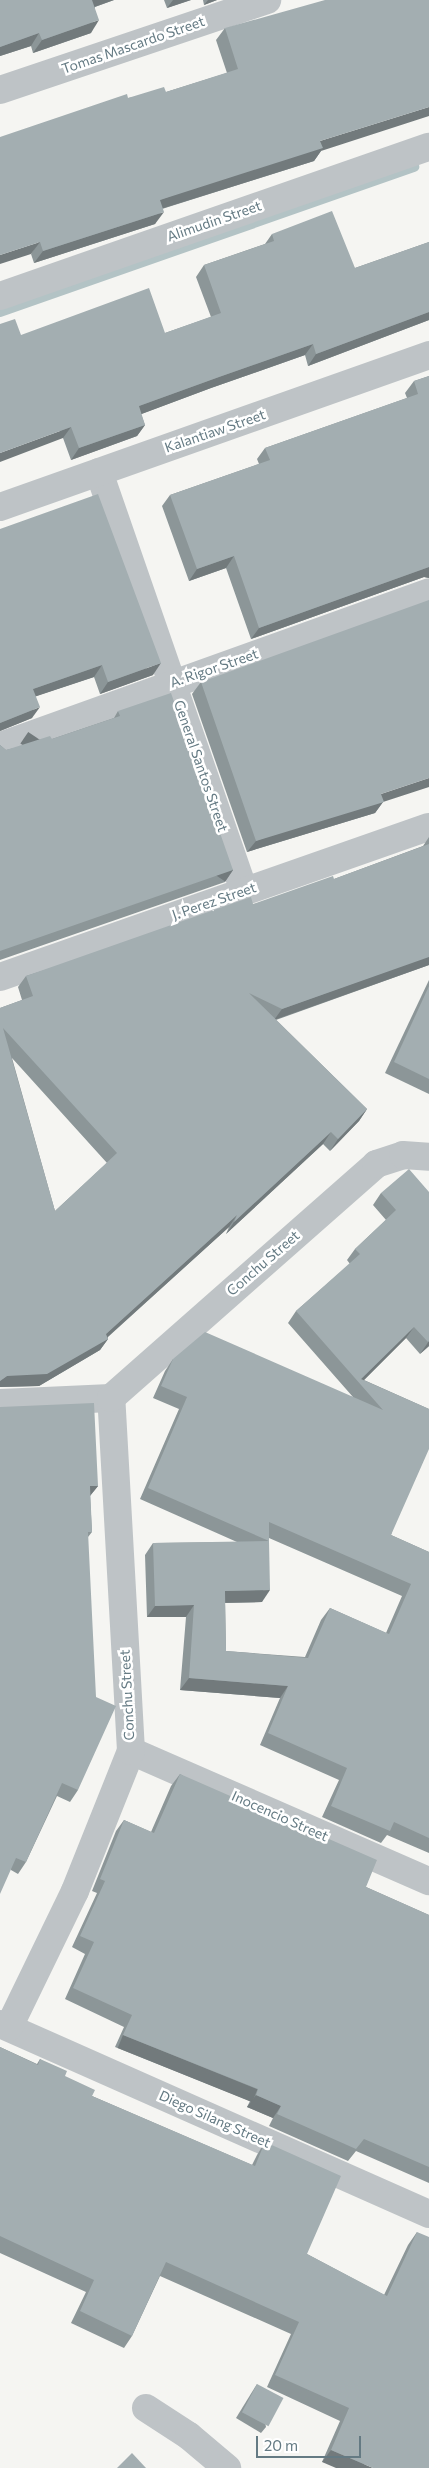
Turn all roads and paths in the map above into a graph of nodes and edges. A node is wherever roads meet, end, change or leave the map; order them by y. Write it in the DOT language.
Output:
graph roads {
  1 [pos="267,0"];
  2 [pos="0,90"];
  3 [pos="429,147"];
  4 [pos="0,296"];
  5 [pos="429,355"];
  6 [pos="99,472"];
  7 [pos="0,507"];
  8 [pos="429,592"];
  9 [pos="172,683"];
  10 [pos="0,746"];
  11 [pos="429,827"];
  12 [pos="244,890"];
  13 [pos="0,977"];
  14 [pos="429,1157"];
  15 [pos="111,1398"];
  16 [pos="0,1403"];
  17 [pos="130,1751"];
  18 [pos="429,1881"];
  19 [pos="4,2026"];
  20 [pos="429,2214"];
  21 [pos="146,2408"];
  22 [pos="228,2468"];
  1 -- 2 [label="street, Tomas Mascardo Street"];
  3 -- 4 [label="street, Alimudin Street"];
  5 -- 6 [label="street, Kalantiaw Street"];
  6 -- 7 [label="street, Kalantiaw Street"];
  6 -- 9 [label="street, General Santos Street"];
  8 -- 9 [label="street, A. Rigor Street"];
  9 -- 10 [label="street, A. Rigor Street"];
  9 -- 12 [label="street, General Santos Street"];
  11 -- 12 [label="street, J. Perez Street"];
  12 -- 13 [label="street, J. Perez Street"];
  14 -- 15 [label="street, Conchu Street"];
  15 -- 16 [label="street"];
  15 -- 17 [label="street, Conchu Street"];
  17 -- 18 [label="street, Inocencio Street"];
  17 -- 19 [label="street, Conchu Street"];
  19 -- 20 [label="street, Diego Silang Street"];
  21 -- 22 [label="street"];
}
